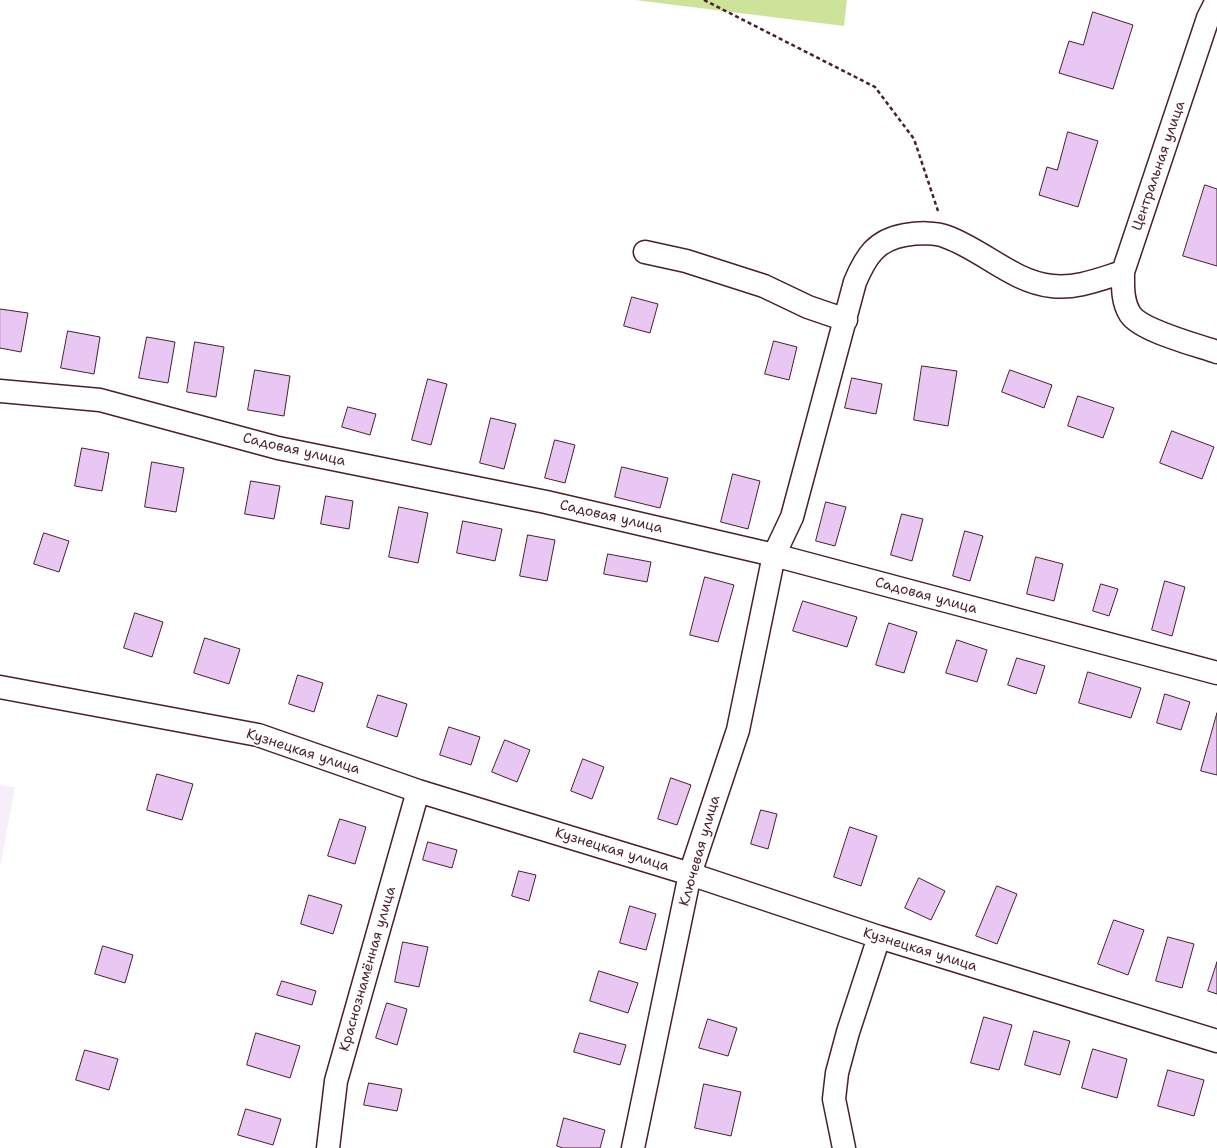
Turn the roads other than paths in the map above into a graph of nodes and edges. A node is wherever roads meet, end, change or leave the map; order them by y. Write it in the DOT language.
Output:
graph roads {
  1 [pos="1217,0"];
  2 [pos="645,252"];
  3 [pos="1123,272"];
  4 [pos="846,320"];
  5 [pos="1217,352"];
  6 [pos="0,391"];
  7 [pos="774,555"];
  8 [pos="1217,673"];
  9 [pos="0,687"];
  10 [pos="418,791"];
  11 [pos="690,874"];
  12 [pos="879,937"];
  13 [pos="1217,1041"];
  14 [pos="328,1148"];
  15 [pos="633,1148"];
  16 [pos="844,1148"];
  1 -- 3 [label="street, Центральная улица"];
  2 -- 4 [label="street"];
  3 -- 4 [label="street, Ключевая улица"];
  3 -- 5 [label="street, Центральная улица"];
  4 -- 7 [label="street, Ключевая улица"];
  6 -- 7 [label="street, Садовая улица"];
  7 -- 8 [label="street, Садовая улица"];
  7 -- 11 [label="street, Ключевая улица"];
  9 -- 10 [label="street, Кузнецкая улица"];
  10 -- 11 [label="street, Кузнецкая улица"];
  10 -- 14 [label="street, Краснознамённая улица"];
  11 -- 12 [label="street, Кузнецкая улица"];
  11 -- 15 [label="street, Ключевая улица"];
  12 -- 13 [label="street, Кузнецкая улица"];
  12 -- 16 [label="street"];
}
